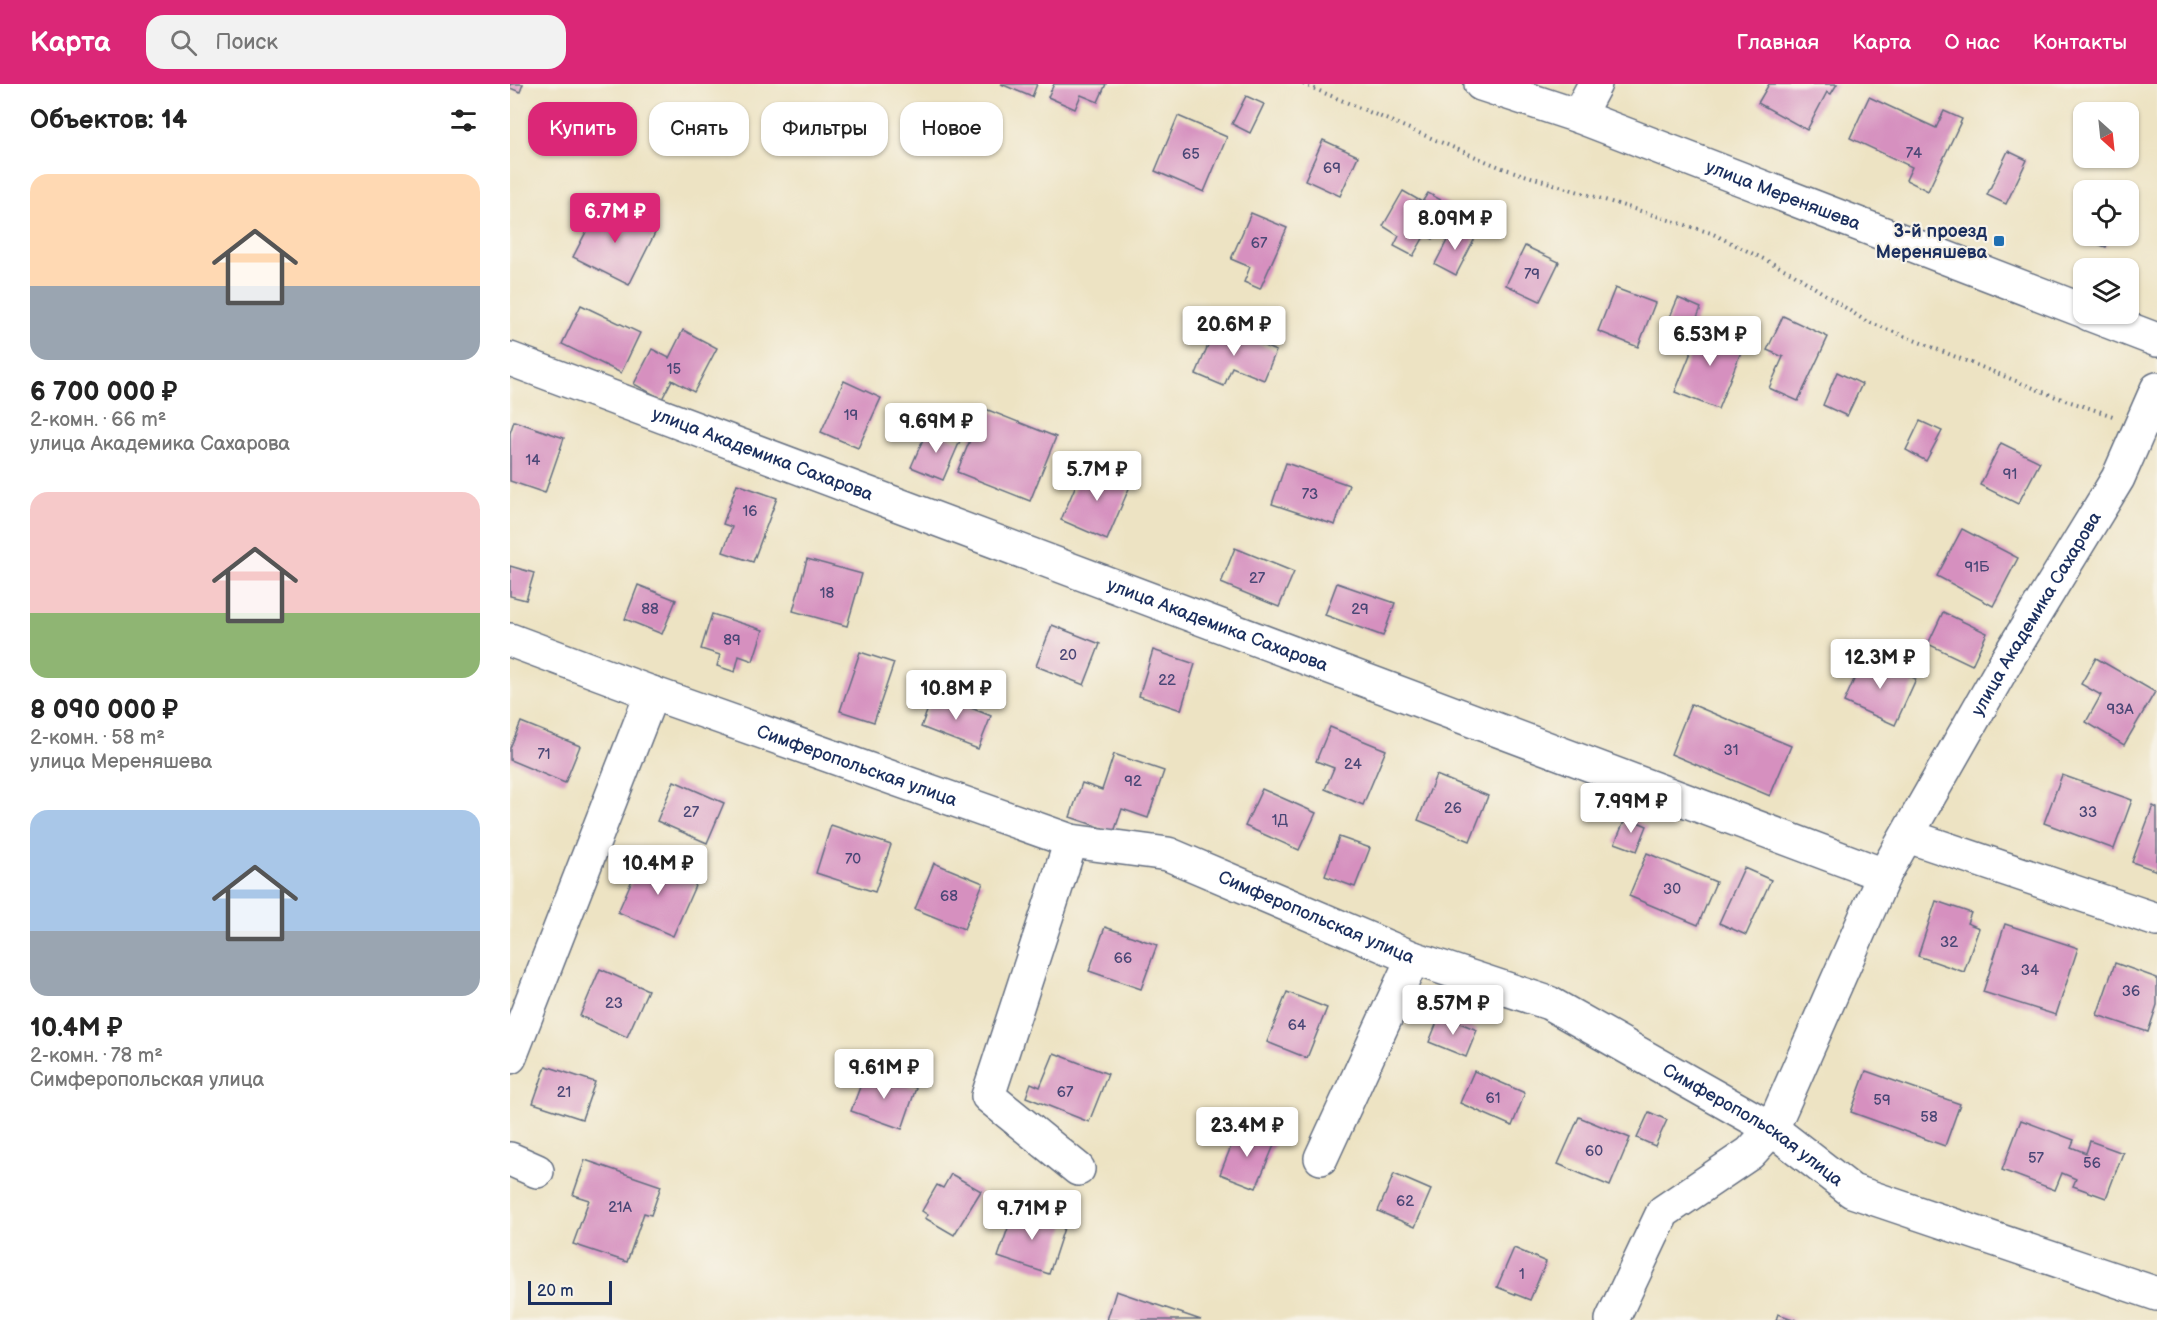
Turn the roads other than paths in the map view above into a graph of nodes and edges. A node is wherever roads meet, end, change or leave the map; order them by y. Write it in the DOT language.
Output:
graph roads {
  1 [pos="1481,84"];
  2 [pos="1595,84"];
  3 [pos="1578,116"];
  4 [pos="2073,307"];
  5 [pos="2115,324"];
  6 [pos="2157,340"];
  7 [pos="510,359"];
  8 [pos="2157,389"];
  9 [pos="510,640"];
  10 [pos="652,693"];
  11 [pos="1908,836"];
  12 [pos="1071,841"];
  13 [pos="1884,875"];
  14 [pos="2157,920"];
  15 [pos="1413,958"];
  16 [pos="510,1058"];
  17 [pos="1772,1129"];
  18 [pos="1321,1158"];
  19 [pos="1078,1169"];
  20 [pos="2157,1294"];
  21 [pos="1612,1320"];
  1 -- 3 [label="street, улица Мереняшева"];
  2 -- 3 [label="street"];
  3 -- 4 [label="street, улица Мереняшева"];
  5 -- 6 [label="street"];
  7 -- 13 [label="street, улица Академика Сахарова"];
  8 -- 11 [label="street, улица Академика Сахарова"];
  9 -- 10 [label="street, Симферопольская улица"];
  10 -- 12 [label="street, Симферопольская улица"];
  10 -- 16 [label="street"];
  11 -- 13 [label="street, улица Академика Сахарова"];
  11 -- 14 [label="street"];
  12 -- 15 [label="street, Симферопольская улица"];
  12 -- 19 [label="street"];
  13 -- 17 [label="street"];
  15 -- 17 [label="street, Симферопольская улица"];
  15 -- 18 [label="street"];
  17 -- 20 [label="street, Симферопольская улица"];
  17 -- 21 [label="street"];
}
